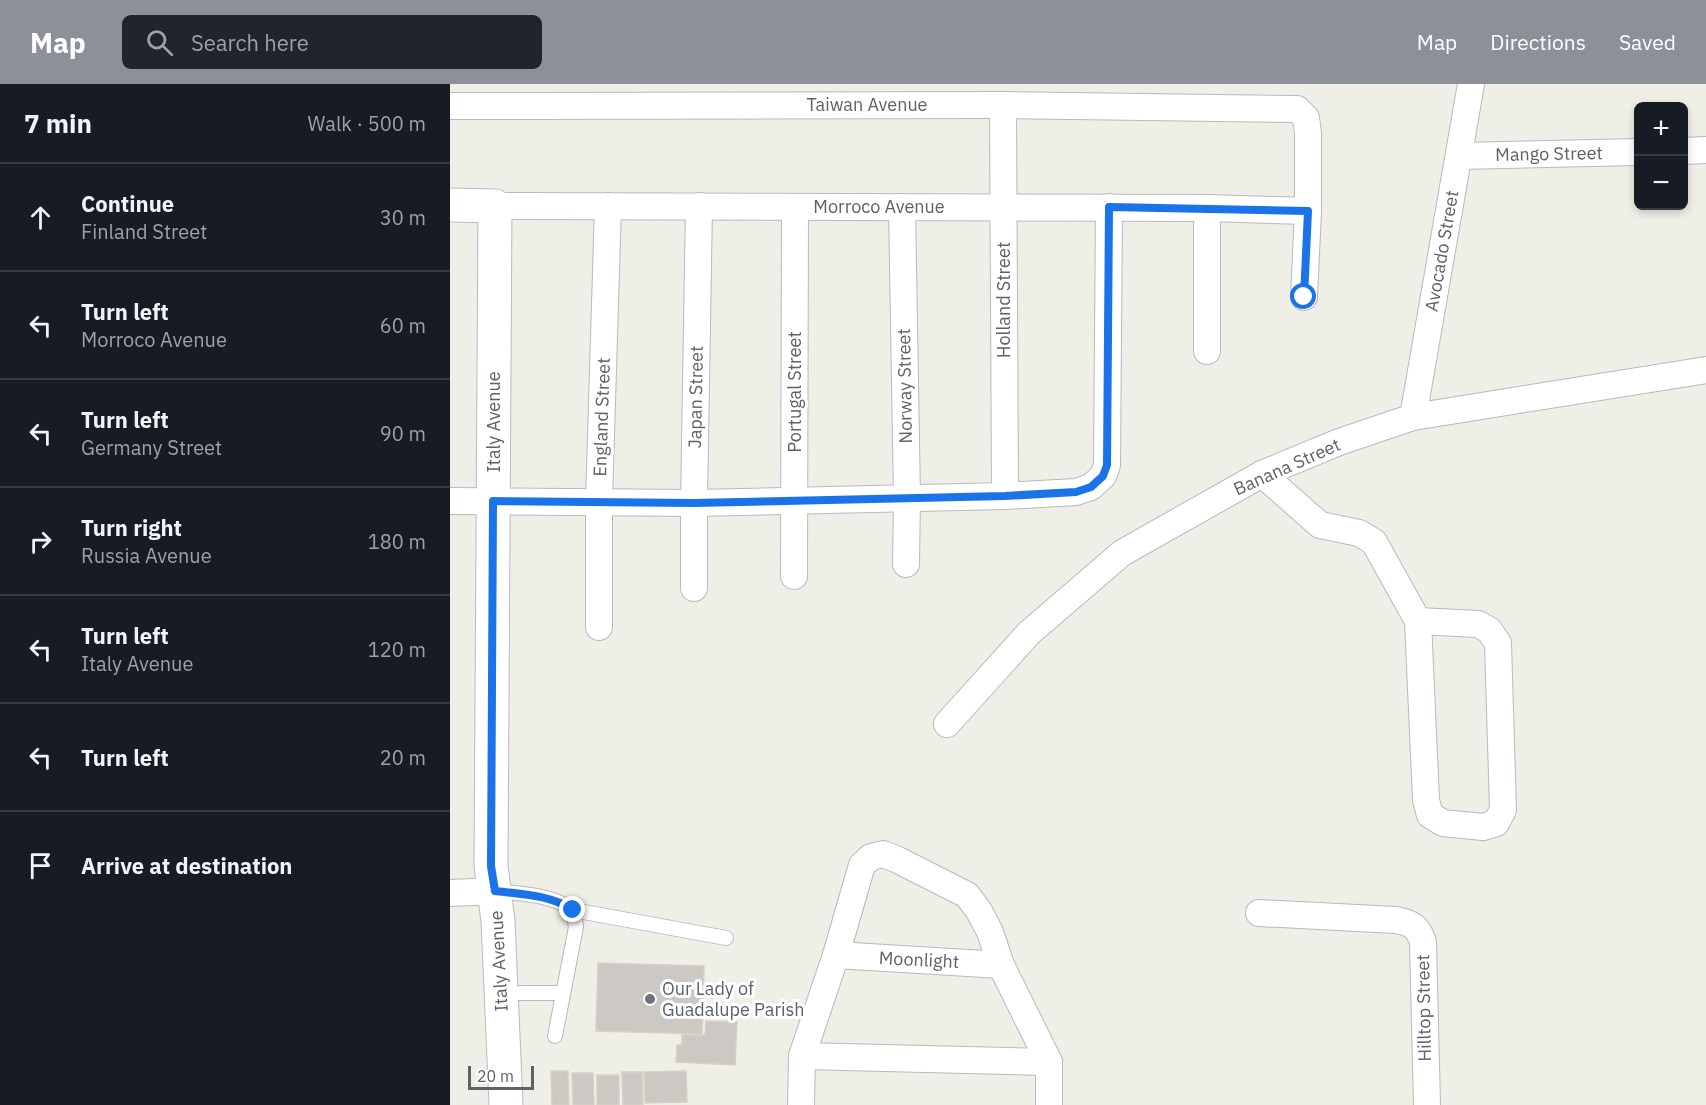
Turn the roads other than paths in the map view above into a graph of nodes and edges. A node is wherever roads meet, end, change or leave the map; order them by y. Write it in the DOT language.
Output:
graph roads {
  1 [pos="1471,84"];
  2 [pos="1003,105"];
  3 [pos="450,106"];
  4 [pos="1706,150"];
  5 [pos="1688,151"];
  6 [pos="1634,152"];
  7 [pos="1459,156"];
  8 [pos="450,205"];
  9 [pos="495,206"];
  10 [pos="608,207"];
  11 [pos="699,207"];
  12 [pos="795,207"];
  13 [pos="902,207"];
  14 [pos="1003,207"];
  15 [pos="1109,207"];
  16 [pos="1207,208"];
  17 [pos="1308,211"];
  18 [pos="1304,297"];
  19 [pos="1207,351"];
  20 [pos="1706,370"];
  21 [pos="1413,417"];
  22 [pos="1262,474"];
  23 [pos="1005,496"];
  24 [pos="907,498"];
  25 [pos="450,501"];
  26 [pos="493,501"];
  27 [pos="599,501"];
  28 [pos="794,501"];
  29 [pos="694,503"];
  30 [pos="906,564"];
  31 [pos="794,576"];
  32 [pos="694,588"];
  33 [pos="1418,621"];
  34 [pos="599,627"];
  35 [pos="947,724"];
  36 [pos="495,891"];
  37 [pos="450,894"];
  38 [pos="573,910"];
  39 [pos="1259,913"];
  40 [pos="726,938"];
  41 [pos="836,955"];
  42 [pos="1001,964"];
  43 [pos="500,993"];
  44 [pos="563,993"];
  45 [pos="555,1036"];
  46 [pos="802,1056"];
  47 [pos="1049,1062"];
  48 [pos="506,1105"];
  49 [pos="801,1105"];
  50 [pos="1049,1105"];
  51 [pos="1427,1105"];
  1 -- 7 [label="street, Avocado Street"];
  2 -- 3 [label="street, Taiwan Avenue"];
  2 -- 14 [label="street, Holland Street"];
  2 -- 17 [label="street, Taiwan Avenue"];
  4 -- 5 [label="street"];
  6 -- 7 [label="street, Mango Street"];
  7 -- 21 [label="street, Avocado Street"];
  8 -- 9 [label="street, Morroco Avenue"];
  9 -- 10 [label="street, Morroco Avenue"];
  9 -- 26 [label="street, Italy Avenue"];
  10 -- 11 [label="street, Morroco Avenue"];
  10 -- 27 [label="street, England Street"];
  11 -- 12 [label="street, Morroco Avenue"];
  11 -- 29 [label="street, Japan Street"];
  12 -- 13 [label="street, Morroco Avenue"];
  12 -- 28 [label="street, Portugal Street"];
  13 -- 14 [label="street, Morroco Avenue"];
  13 -- 24 [label="street, Norway Street"];
  14 -- 15 [label="street, Morroco Avenue"];
  14 -- 23 [label="street, Holland Street"];
  15 -- 16 [label="street, Morroco Avenue"];
  15 -- 23 [label="street"];
  16 -- 17 [label="street, Morroco Avenue"];
  16 -- 19 [label="street"];
  17 -- 18 [label="street"];
  20 -- 21 [label="street, Banana Street"];
  21 -- 22 [label="street, Banana Street"];
  22 -- 33 [label="street"];
  22 -- 35 [label="street, Banana Street"];
  23 -- 24 [label="street"];
  24 -- 28 [label="street"];
  24 -- 30 [label="street, Norway Street"];
  25 -- 26 [label="street"];
  26 -- 27 [label="street"];
  26 -- 36 [label="street, Italy Avenue"];
  27 -- 29 [label="street"];
  27 -- 34 [label="street, England Street"];
  28 -- 29 [label="street"];
  28 -- 31 [label="street, Portugal Street"];
  29 -- 32 [label="street, Japan Street"];
  33 -- 33 [label="street"];
  36 -- 37 [label="street"];
  36 -- 38 [label="lane"];
  36 -- 43 [label="street, Italy Avenue"];
  38 -- 40 [label="lane"];
  38 -- 44 [label="lane"];
  39 -- 51 [label="street, Hilltop Street"];
  41 -- 42 [label="street, Moonlight"];
  41 -- 42 [label="street"];
  41 -- 46 [label="street"];
  42 -- 47 [label="street"];
  43 -- 44 [label="lane"];
  43 -- 48 [label="street, Italy Avenue"];
  44 -- 45 [label="lane"];
  46 -- 47 [label="street"];
  46 -- 49 [label="street"];
  47 -- 50 [label="street"];
}
